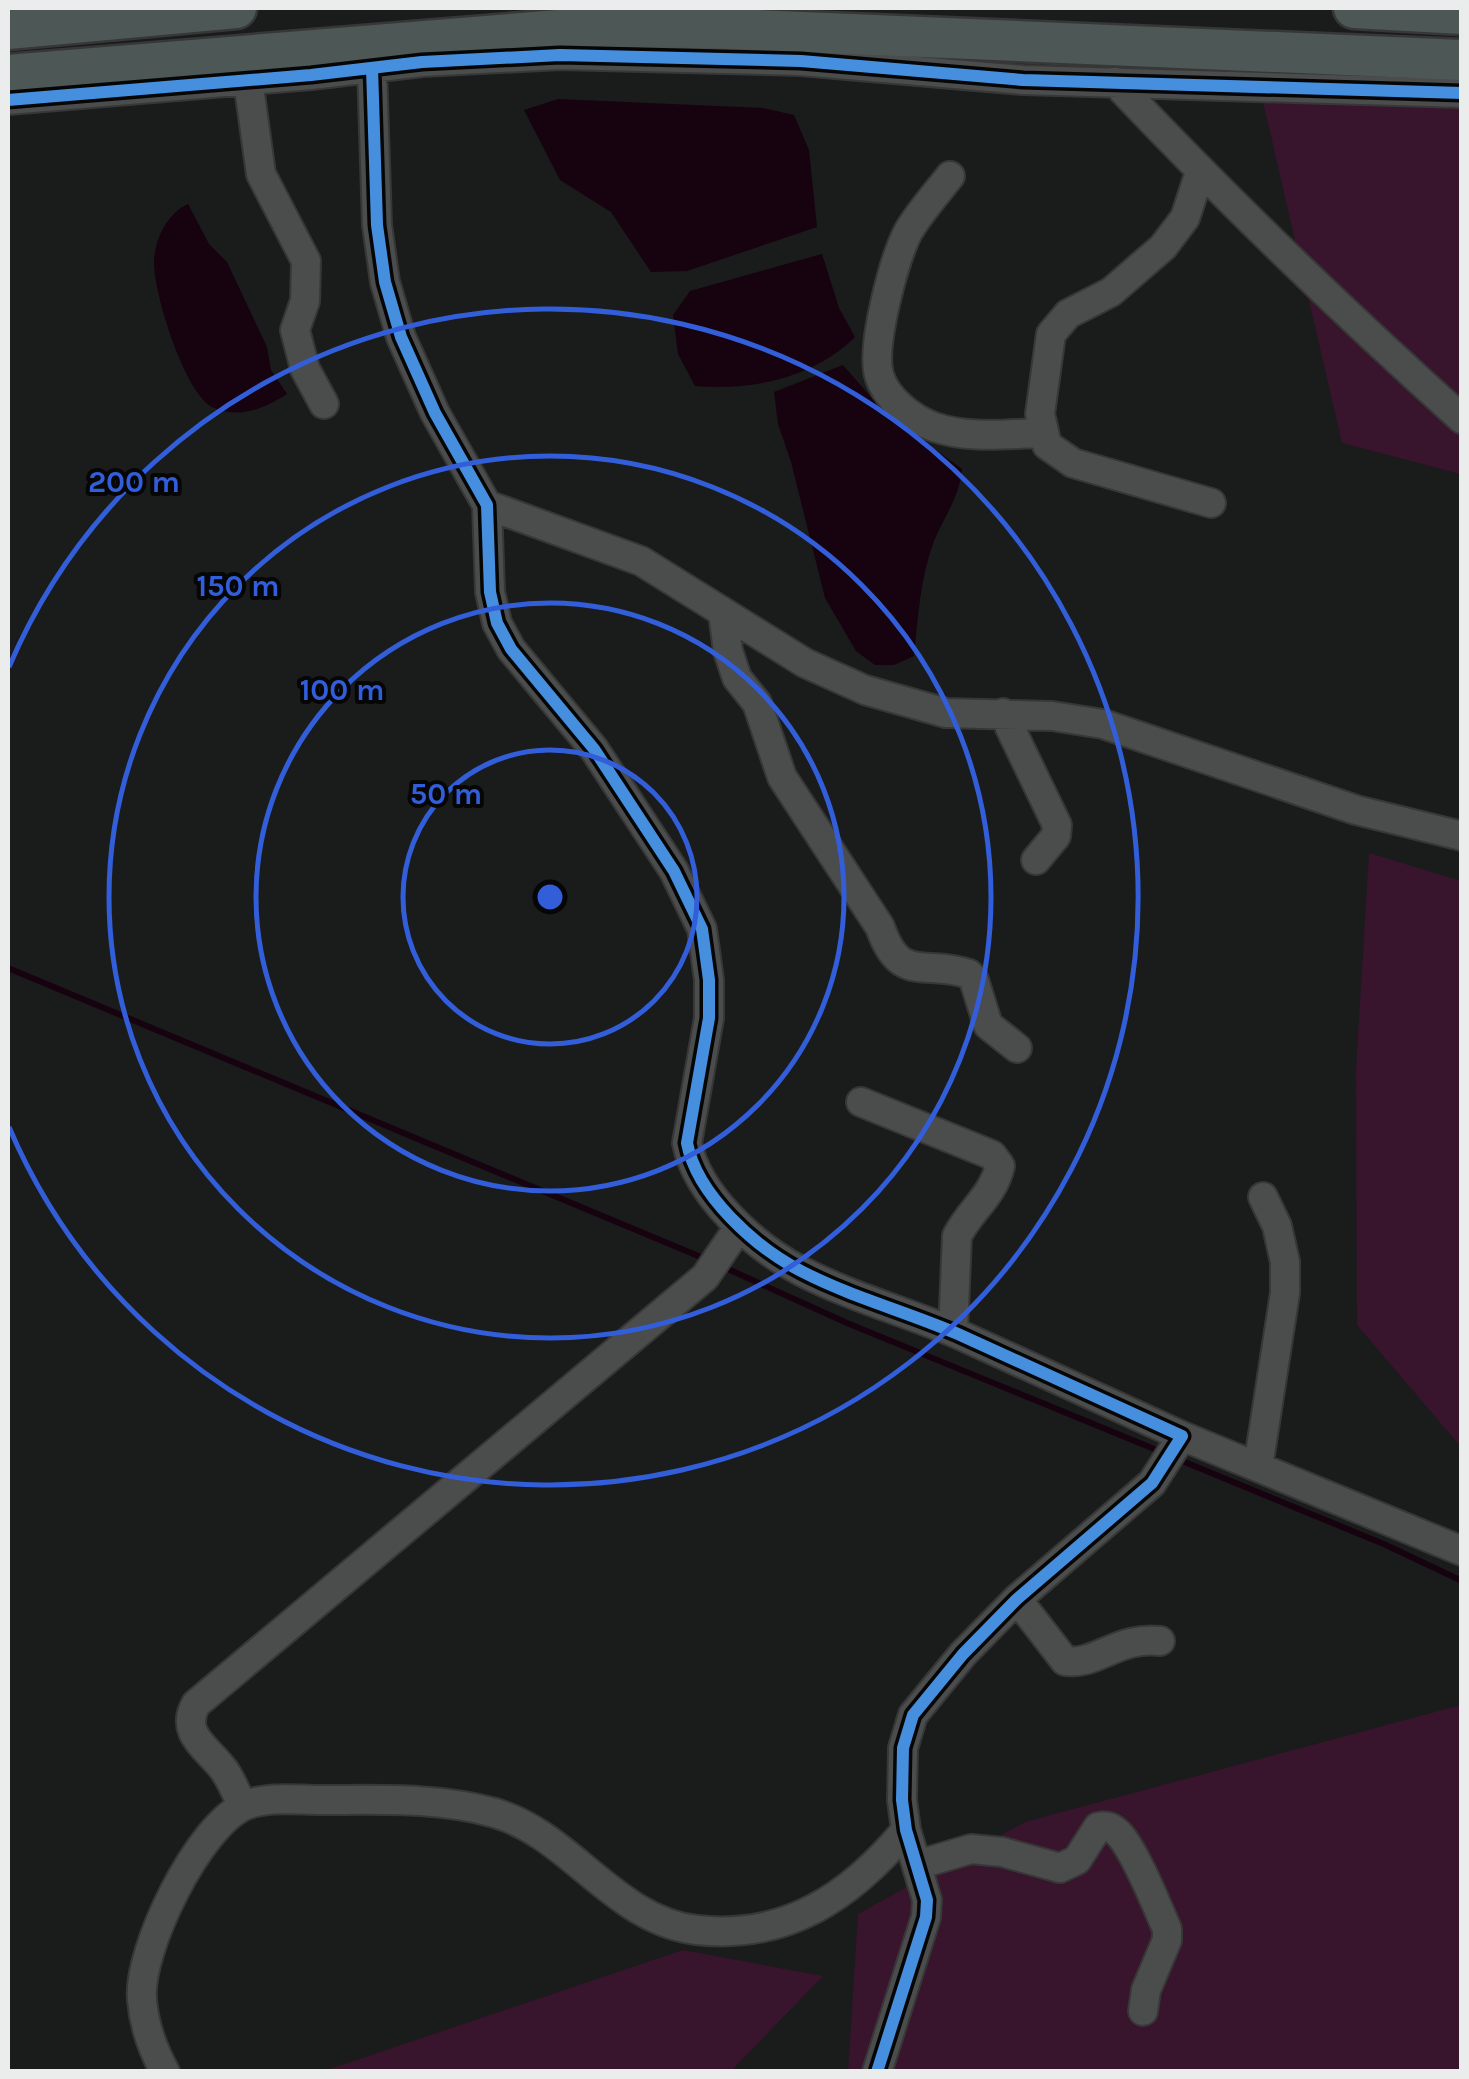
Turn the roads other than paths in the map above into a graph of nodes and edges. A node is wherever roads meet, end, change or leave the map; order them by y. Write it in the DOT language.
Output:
graph roads {
  1 [pos="236,8"];
  2 [pos="1354,8"];
  3 [pos="1462,14"];
  4 [pos="8,29"];
  5 [pos="1462,60"];
  6 [pos="372,68"];
  7 [pos="8,75"];
  8 [pos="248,80"];
  9 [pos="1115,82"];
  10 [pos="1462,93"];
  11 [pos="8,100"];
  12 [pos="1200,172"];
  13 [pos="950,176"];
  14 [pos="324,404"];
  15 [pos="1462,419"];
  16 [pos="1042,433"];
  17 [pos="1211,503"];
  18 [pos="487,505"];
  19 [pos="723,613"];
  20 [pos="1004,713"];
  21 [pos="1462,836"];
  22 [pos="1036,860"];
  23 [pos="1017,1048"];
  24 [pos="862,1102"];
  25 [pos="1262,1197"];
  26 [pos="733,1237"];
  27 [pos="953,1332"];
  28 [pos="1180,1441"];
  29 [pos="1258,1467"];
  30 [pos="1462,1550"];
  31 [pos="1018,1599"];
  32 [pos="1160,1641"];
  33 [pos="242,1806"];
  34 [pos="906,1830"];
  35 [pos="917,1865"];
  36 [pos="1143,2012"];
  37 [pos="164,2072"];
  38 [pos="878,2072"];
  1 -- 4 [label="highway"];
  2 -- 3 [label="highway"];
  5 -- 7 [label="highway"];
  6 -- 8 [label="street"];
  6 -- 9 [label="street"];
  6 -- 18 [label="street"];
  8 -- 11 [label="street"];
  8 -- 14 [label="street"];
  9 -- 10 [label="street"];
  9 -- 12 [label="street"];
  12 -- 15 [label="street"];
  12 -- 16 [label="street"];
  13 -- 16 [label="street"];
  16 -- 17 [label="street"];
  18 -- 19 [label="street"];
  18 -- 26 [label="street"];
  19 -- 20 [label="street"];
  19 -- 23 [label="street"];
  20 -- 21 [label="street"];
  20 -- 22 [label="street"];
  24 -- 27 [label="street"];
  25 -- 29 [label="street"];
  26 -- 27 [label="street"];
  26 -- 33 [label="street"];
  27 -- 28 [label="street"];
  28 -- 29 [label="street"];
  28 -- 31 [label="street"];
  29 -- 30 [label="street"];
  31 -- 32 [label="street"];
  31 -- 34 [label="street"];
  33 -- 34 [label="street"];
  33 -- 37 [label="street"];
  34 -- 35 [label="street"];
  35 -- 36 [label="street"];
  35 -- 38 [label="street"];
}
